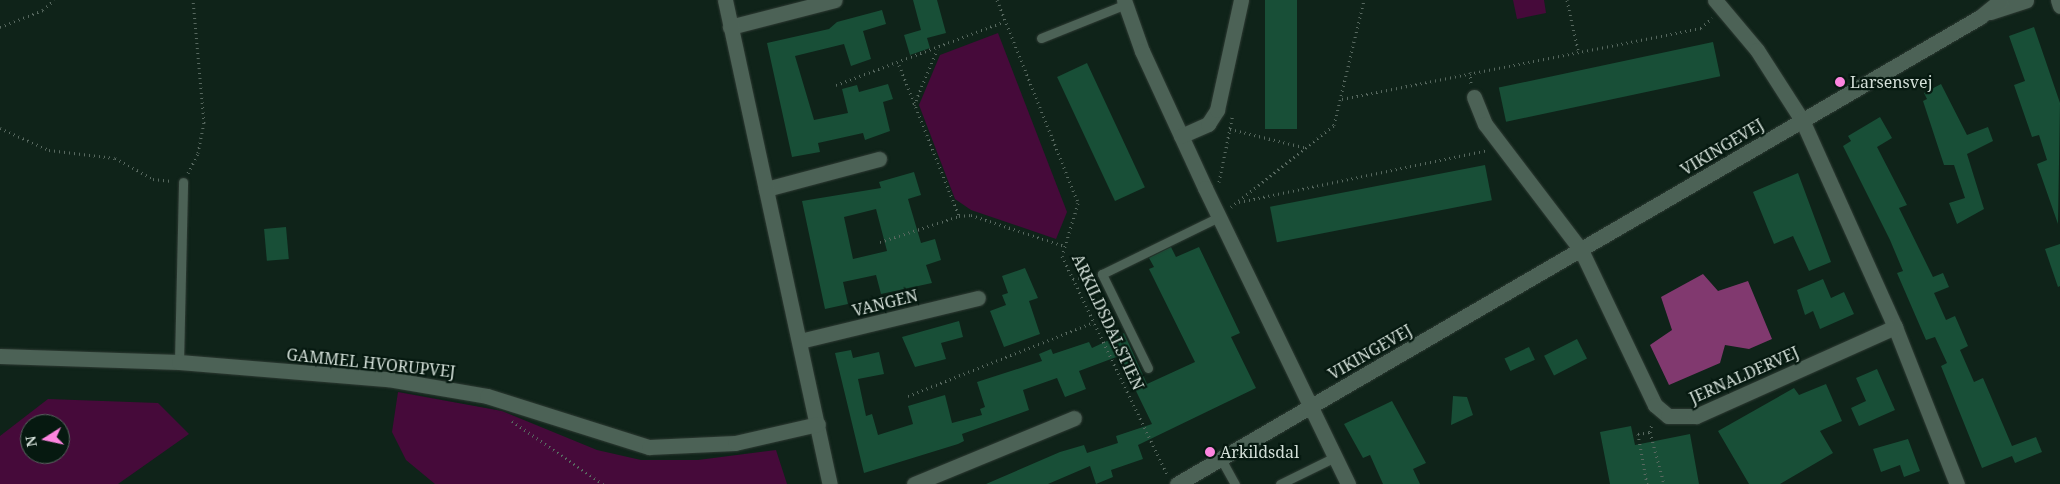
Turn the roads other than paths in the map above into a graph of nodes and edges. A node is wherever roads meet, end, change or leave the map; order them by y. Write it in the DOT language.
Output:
graph roads {
  1 [pos="725,0"];
  2 [pos="835,0"];
  3 [pos="1240,0"];
  4 [pos="2001,0"];
  5 [pos="2026,0"];
  6 [pos="2058,0"];
  7 [pos="1125,2"];
  8 [pos="1719,5"];
  9 [pos="2060,6"];
  10 [pos="1986,13"];
  11 [pos="730,26"];
  12 [pos="1042,38"];
  13 [pos="1474,97"];
  14 [pos="1802,120"];
  15 [pos="1181,136"];
  16 [pos="879,159"];
  17 [pos="183,182"];
  18 [pos="766,190"];
  19 [pos="1219,216"];
  20 [pos="1582,250"];
  21 [pos="978,298"];
  22 [pos="1895,328"];
  23 [pos="800,341"];
  24 [pos="0,356"];
  25 [pos="179,362"];
  26 [pos="1148,368"];
  27 [pos="1311,407"];
  28 [pos="1074,418"];
  29 [pos="818,424"];
  30 [pos="1335,457"];
  31 [pos="1221,459"];
  32 [pos="830,484"];
  33 [pos="914,484"];
  34 [pos="1177,484"];
  35 [pos="1235,484"];
  36 [pos="1280,484"];
  37 [pos="1348,484"];
  38 [pos="1957,484"];
  1 -- 11 [label="street"];
  2 -- 11 [label="street"];
  3 -- 15 [label="street"];
  4 -- 10 [label="street, VIKINGEVEJ"];
  5 -- 10 [label="street, VIKINGEVEJ"];
  6 -- 9 [label="street"];
  7 -- 12 [label="lane"];
  7 -- 15 [label="street"];
  8 -- 14 [label="street"];
  10 -- 14 [label="street, VIKINGEVEJ"];
  11 -- 18 [label="street"];
  13 -- 20 [label="street"];
  14 -- 20 [label="street, VIKINGEVEJ"];
  14 -- 22 [label="street"];
  15 -- 19 [label="street"];
  16 -- 18 [label="street"];
  17 -- 25 [label="lane"];
  18 -- 23 [label="street"];
  19 -- 26 [label="lane"];
  19 -- 27 [label="street"];
  20 -- 22 [label="street, JERNALDERVEJ"];
  20 -- 27 [label="street, VIKINGEVEJ"];
  21 -- 23 [label="street, VANGEN"];
  22 -- 38 [label="street"];
  23 -- 29 [label="street"];
  24 -- 25 [label="street, GAMMEL HVORUPVEJ"];
  25 -- 29 [label="street, GAMMEL HVORUPVEJ"];
  27 -- 30 [label="street"];
  27 -- 31 [label="street, VIKINGEVEJ"];
  28 -- 33 [label="street"];
  29 -- 32 [label="street"];
  30 -- 36 [label="lane"];
  30 -- 37 [label="street"];
  31 -- 34 [label="street, VIKINGEVEJ"];
  31 -- 35 [label="lane"];
}
